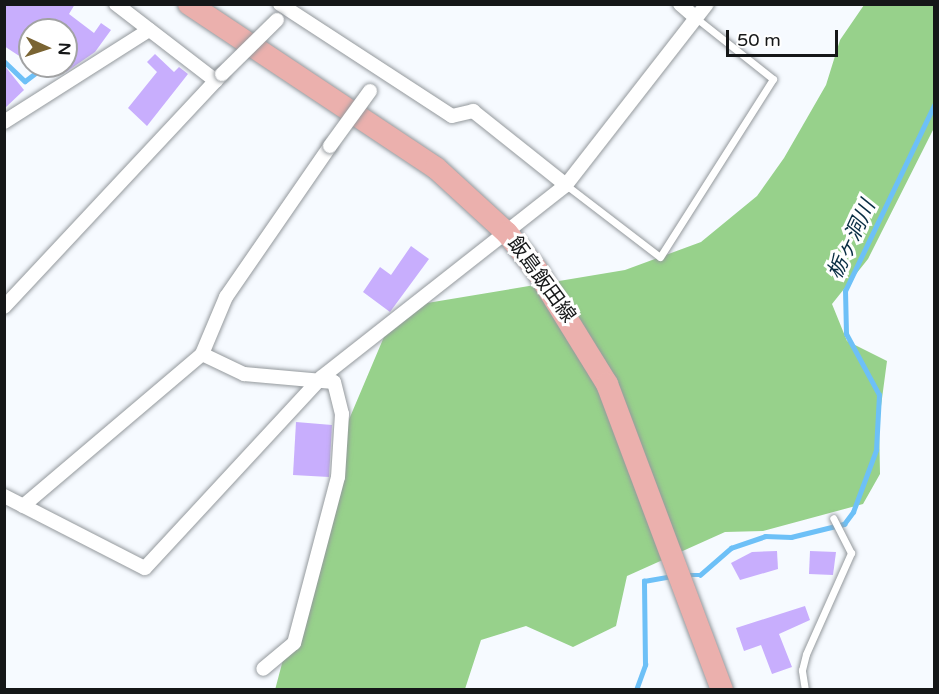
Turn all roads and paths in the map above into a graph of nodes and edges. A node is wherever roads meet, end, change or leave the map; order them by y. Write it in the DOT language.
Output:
graph roads {
  1 [pos="116,4"];
  2 [pos="189,4"];
  3 [pos="680,4"];
  4 [pos="707,4"];
  5 [pos="286,6"];
  6 [pos="696,18"];
  7 [pos="149,30"];
  8 [pos="384,73"];
  9 [pos="219,78"];
  10 [pos="4,122"];
  11 [pos="566,185"];
  12 [pos="507,233"];
  13 [pos="4,307"];
  14 [pos="202,354"];
  15 [pos="322,377"];
  16 [pos="4,496"];
  17 [pos="23,506"];
  18 [pos="833,518"];
  19 [pos="263,669"];
  20 [pos="722,690"];
  21 [pos="805,690"];
  1 -- 7 [label="street"];
  2 -- 12 [label="main road, 飯島飯田線"];
  3 -- 6 [label="street"];
  4 -- 6 [label="street"];
  5 -- 8 [label="street"];
  5 -- 9 [label="street, bridge"];
  6 -- 11 [label="street"];
  6 -- 11 [label="lane"];
  7 -- 9 [label="street"];
  7 -- 10 [label="street"];
  8 -- 11 [label="street"];
  8 -- 14 [label="street, bridge"];
  9 -- 13 [label="street"];
  11 -- 12 [label="street"];
  12 -- 15 [label="street"];
  12 -- 20 [label="main road, 飯島飯田線"];
  14 -- 15 [label="street"];
  14 -- 17 [label="street"];
  15 -- 17 [label="street"];
  15 -- 19 [label="street"];
  16 -- 17 [label="street"];
  18 -- 21 [label="lane"];
}
